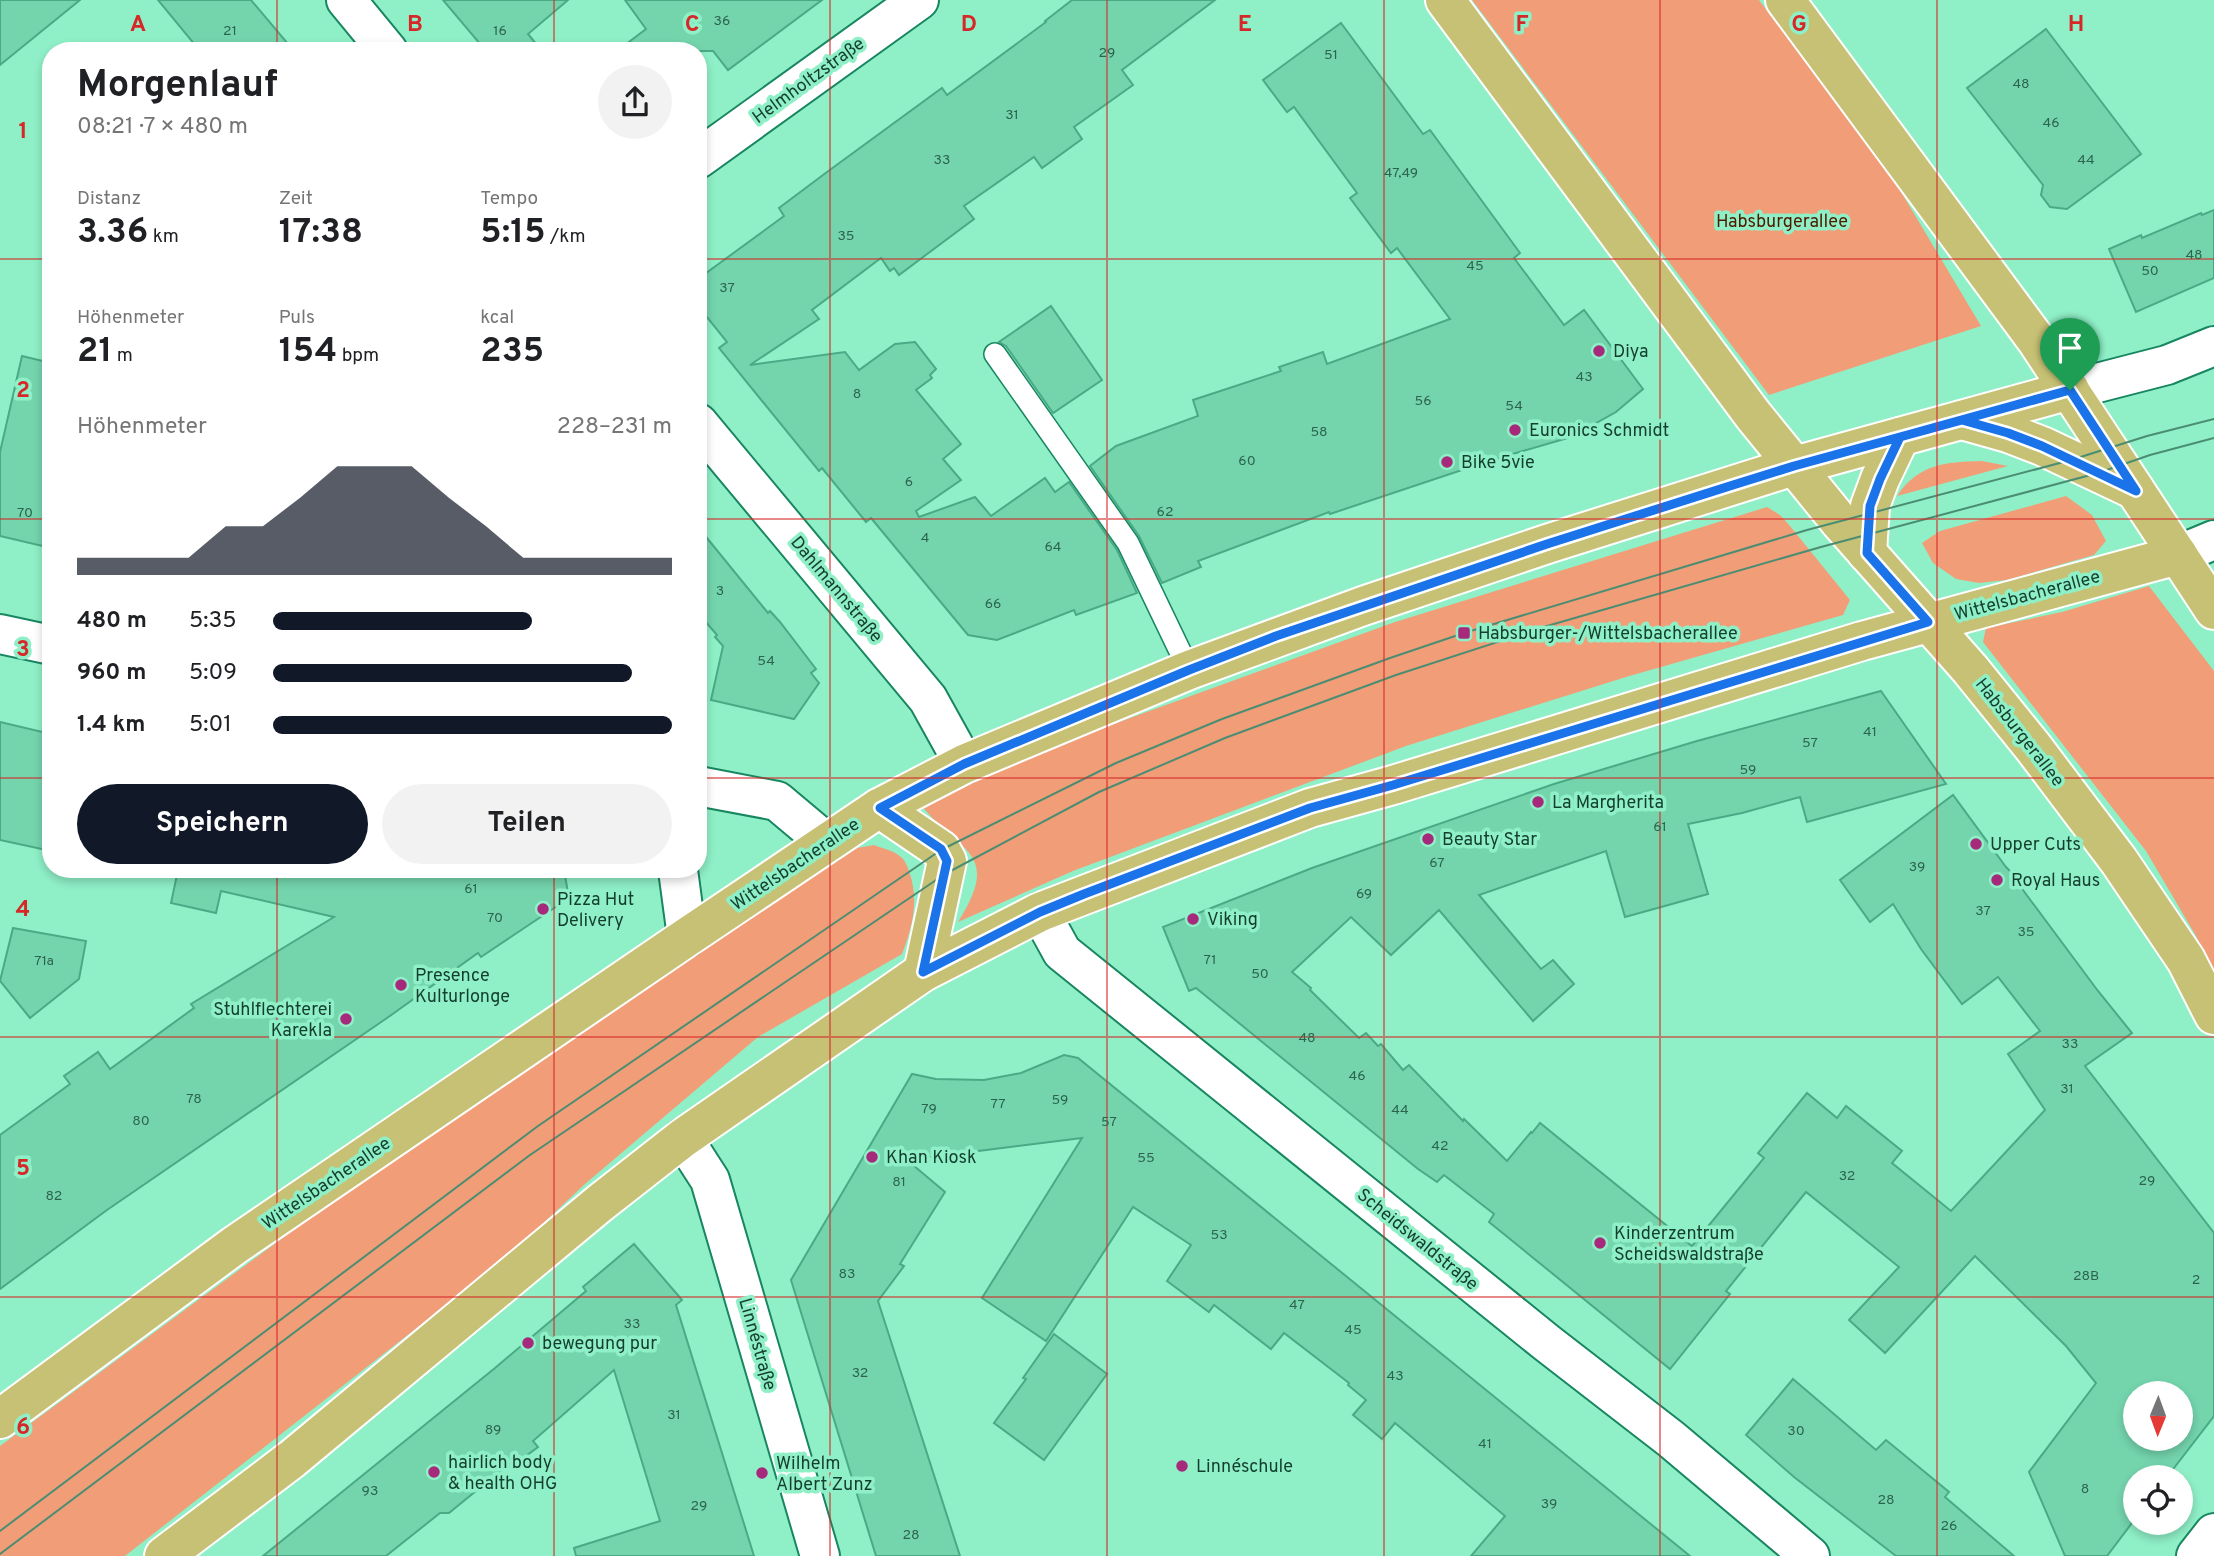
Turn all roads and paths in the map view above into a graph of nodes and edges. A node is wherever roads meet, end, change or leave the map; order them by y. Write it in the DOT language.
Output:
graph roads {
  1 [pos="346,0"];
  2 [pos="919,0"];
  3 [pos="1445,0"];
  4 [pos="1785,0"];
  5 [pos="381,42"];
  6 [pos="707,153"];
  7 [pos="2214,346"];
  8 [pos="995,354"];
  9 [pos="2070,390"];
  10 [pos="1962,420"];
  11 [pos="707,434"];
  12 [pos="1900,437"];
  13 [pos="1794,466"];
  14 [pos="2136,491"];
  15 [pos="2214,540"];
  16 [pos="1867,553"];
  17 [pos="2178,555"];
  18 [pos="2214,610"];
  19 [pos="1928,622"];
  20 [pos="0,634"];
  21 [pos="42,643"];
  22 [pos="1189,670"];
  23 [pos="964,764"];
  24 [pos="707,788"];
  25 [pos="880,808"];
  26 [pos="827,843"];
  27 [pos="679,878"];
  28 [pos="1040,912"];
  29 [pos="687,937"];
  30 [pos="923,972"];
  31 [pos="2214,1016"];
  32 [pos="684,1138"];
  33 [pos="0,1419"];
  34 [pos="2214,1533"];
  35 [pos="164,1556"];
  36 [pos="820,1556"];
  37 [pos="1810,1556"];
  38 [pos="2196,1556"];
  1 -- 5 [label="street"];
  2 -- 6 [label="street, Helmholtzstraße"];
  3 -- 13 [label="main road, Habsburgerallee"];
  4 -- 9 [label="main road"];
  7 -- 9 [label="street, Wittelsbacherallee"];
  8 -- 22 [label="lane"];
  9 -- 10 [label="main road, Wittelsbacherallee"];
  9 -- 14 [label="main road"];
  10 -- 12 [label="main road, Wittelsbacherallee"];
  10 -- 14 [label="main road"];
  11 -- 23 [label="street, Dahlmannstraße"];
  12 -- 13 [label="main road, Wittelsbacherallee"];
  12 -- 16 [label="main road"];
  13 -- 16 [label="main road, Habsburgerallee"];
  13 -- 22 [label="main road, Wittelsbacherallee"];
  14 -- 17 [label="main road"];
  15 -- 17 [label="street, Wittelsbacherallee"];
  16 -- 19 [label="main road, Habsburgerallee"];
  17 -- 18 [label="main road"];
  17 -- 19 [label="main road, Wittelsbacherallee"];
  19 -- 28 [label="main road, Wittelsbacherallee"];
  19 -- 31 [label="main road, Habsburgerallee"];
  20 -- 21 [label="street"];
  22 -- 23 [label="main road, Wittelsbacherallee"];
  23 -- 25 [label="main road, Wittelsbacherallee"];
  24 -- 26 [label="street"];
  25 -- 26 [label="main road, Wittelsbacherallee"];
  25 -- 30 [label="main road"];
  26 -- 29 [label="main road, Wittelsbacherallee"];
  27 -- 29 [label="street"];
  28 -- 30 [label="main road, Wittelsbacherallee"];
  28 -- 37 [label="street, Scheidswaldstraße"];
  29 -- 33 [label="main road, Wittelsbacherallee"];
  30 -- 32 [label="main road, Wittelsbacherallee"];
  32 -- 35 [label="main road, Wittelsbacherallee"];
  32 -- 36 [label="street, Linnéstraße"];
  34 -- 38 [label="street"];
}
